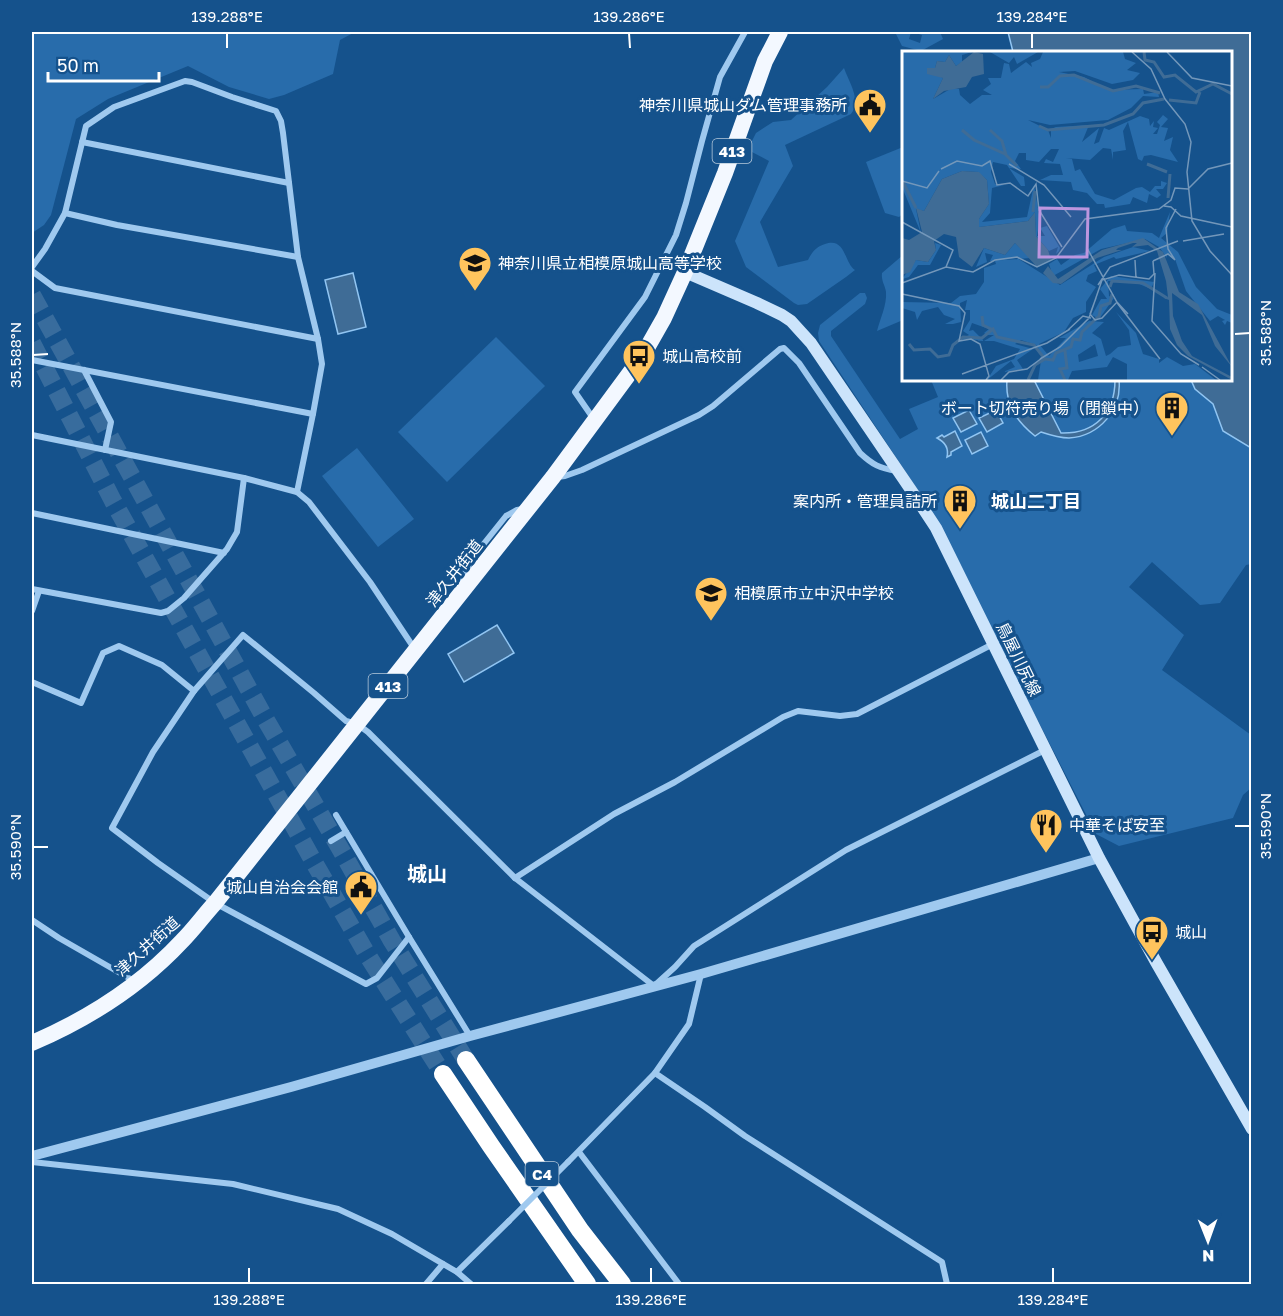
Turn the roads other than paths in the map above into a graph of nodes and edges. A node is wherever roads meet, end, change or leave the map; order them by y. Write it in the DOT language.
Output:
graph roads {
  1 [pos="745,32"];
  2 [pos="780,32"];
  3 [pos="82,142"];
  4 [pos="289,183"];
  5 [pos="65,213"];
  6 [pos="298,257"];
  7 [pos="32,269"];
  8 [pos="685,272"];
  9 [pos="318,339"];
  10 [pos="32,360"];
  11 [pos="84,370"];
  12 [pos="313,414"];
  13 [pos="595,421"];
  14 [pos="32,435"];
  15 [pos="105,450"];
  16 [pos="899,471"];
  17 [pos="553,477"];
  18 [pos="244,478"];
  19 [pos="297,492"];
  20 [pos="32,513"];
  21 [pos="224,553"];
  22 [pos="32,589"];
  23 [pos="39,591"];
  24 [pos="32,611"];
  25 [pos="993,644"];
  26 [pos="416,651"];
  27 [pos="32,682"];
  28 [pos="194,691"];
  29 [pos="357,724"];
  30 [pos="1045,750"];
  31 [pos="336,815"];
  32 [pos="346,832"];
  33 [pos="331,841"];
  34 [pos="1099,858"];
  35 [pos="371,874"];
  36 [pos="515,878"];
  37 [pos="356,883"];
  38 [pos="215,903"];
  39 [pos="32,920"];
  40 [pos="409,937"];
  41 [pos="701,974"];
  42 [pos="136,982"];
  43 [pos="654,986"];
  44 [pos="470,1035"];
  45 [pos="32,1043"];
  46 [pos="466,1060"];
  47 [pos="655,1073"];
  48 [pos="443,1074"];
  49 [pos="1251,1129"];
  50 [pos="579,1152"];
  51 [pos="32,1156"];
  52 [pos="32,1162"];
  53 [pos="443,1264"];
  54 [pos="458,1272"];
  55 [pos="426,1284"];
  56 [pos="471,1284"];
  57 [pos="587,1284"];
  58 [pos="622,1284"];
  59 [pos="679,1284"];
  60 [pos="947,1284"];
  1 -- 13 [label="street"];
  2 -- 8 [label="highway, 津久井街道 / 413"];
  3 -- 4 [label="street"];
  3 -- 4 [label="street"];
  3 -- 5 [label="street"];
  4 -- 6 [label="street"];
  5 -- 6 [label="street"];
  5 -- 7 [label="street"];
  6 -- 9 [label="street"];
  7 -- 9 [label="street"];
  8 -- 13 [label="highway, 津久井街道 / 413"];
  8 -- 16 [label="main road, 鳥屋川尻線"];
  9 -- 12 [label="street"];
  10 -- 11 [label="street"];
  11 -- 12 [label="street"];
  11 -- 15 [label="street"];
  12 -- 19 [label="street"];
  13 -- 17 [label="highway, 津久井街道 / 413"];
  14 -- 15 [label="street"];
  15 -- 18 [label="street"];
  16 -- 17 [label="street"];
  16 -- 25 [label="main road, 鳥屋川尻線"];
  17 -- 26 [label="highway, 津久井街道 / 413"];
  18 -- 19 [label="street"];
  18 -- 21 [label="street"];
  19 -- 26 [label="street"];
  20 -- 21 [label="street"];
  21 -- 23 [label="street"];
  22 -- 23 [label="street"];
  23 -- 24 [label="street"];
  25 -- 30 [label="main road, 鳥屋川尻線"];
  25 -- 36 [label="street"];
  26 -- 29 [label="highway, 津久井街道 / 413"];
  27 -- 28 [label="street"];
  28 -- 29 [label="street"];
  28 -- 38 [label="street"];
  29 -- 36 [label="street"];
  29 -- 38 [label="highway, 津久井街道 / 413"];
  30 -- 34 [label="main road, 鳥屋川尻線"];
  30 -- 43 [label="street"];
  31 -- 32 [label="street"];
  32 -- 33 [label="street"];
  32 -- 35 [label="street"];
  34 -- 41 [label="street"];
  34 -- 49 [label="main road, 鳥屋川尻線"];
  35 -- 37 [label="street"];
  35 -- 40 [label="street"];
  36 -- 43 [label="street"];
  38 -- 40 [label="street"];
  38 -- 42 [label="highway, 津久井街道 / 413"];
  39 -- 42 [label="street"];
  40 -- 44 [label="street"];
  41 -- 43 [label="street"];
  41 -- 47 [label="street"];
  42 -- 45 [label="highway, 津久井街道 / 413"];
  43 -- 44 [label="street"];
  44 -- 51 [label="street"];
  46 -- 58 [label="highway, C4"];
  47 -- 50 [label="street"];
  47 -- 60 [label="street"];
  48 -- 57 [label="highway, C4"];
  50 -- 54 [label="street, bridge"];
  50 -- 59 [label="street"];
  52 -- 53 [label="street"];
  53 -- 54 [label="street"];
  53 -- 55 [label="street"];
  54 -- 56 [label="street"];
}
